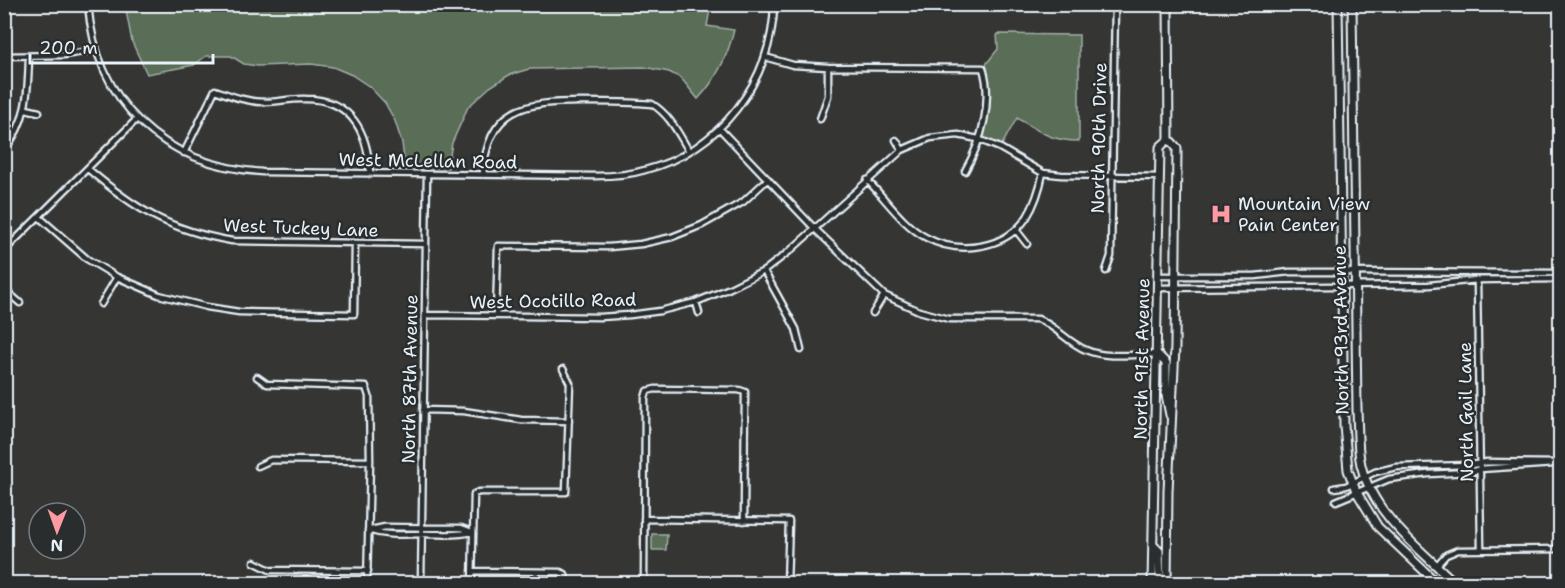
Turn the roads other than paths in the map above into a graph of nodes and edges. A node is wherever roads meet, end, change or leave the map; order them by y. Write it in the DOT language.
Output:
graph roads {
  1 [pos="88,4"];
  2 [pos="774,4"];
  3 [pos="1115,4"];
  4 [pos="1167,4"];
  5 [pos="1338,4"];
  6 [pos="1352,4"];
  7 [pos="95,50"];
  8 [pos="4,56"];
  9 [pos="29,56"];
  10 [pos="765,57"];
  11 [pos="828,67"];
  12 [pos="26,109"];
  13 [pos="39,112"];
  14 [pos="137,119"];
  15 [pos="820,119"];
  16 [pos="720,129"];
  17 [pos="978,139"];
  18 [pos="896,140"];
  19 [pos="1169,140"];
  20 [pos="4,150"];
  21 [pos="902,150"];
  22 [pos="689,151"];
  23 [pos="184,153"];
  24 [pos="88,169"];
  25 [pos="965,171"];
  26 [pos="1043,173"];
  27 [pos="370,174"];
  28 [pos="427,174"];
  29 [pos="483,175"];
  30 [pos="1113,176"];
  31 [pos="1160,177"];
  32 [pos="768,178"];
  33 [pos="867,180"];
  34 [pos="39,217"];
  35 [pos="815,229"];
  36 [pos="1016,230"];
  37 [pos="355,244"];
  38 [pos="426,244"];
  39 [pos="1027,244"];
  40 [pos="4,251"];
  41 [pos="764,271"];
  42 [pos="1106,271"];
  43 [pos="1342,272"];
  44 [pos="1355,273"];
  45 [pos="1560,273"];
  46 [pos="1158,276"];
  47 [pos="1176,276"];
  48 [pos="117,277"];
  49 [pos="1477,277"];
  50 [pos="1560,279"];
  51 [pos="1341,286"];
  52 [pos="1355,286"];
  53 [pos="1158,288"];
  54 [pos="1176,288"];
  55 [pos="4,289"];
  56 [pos="884,295"];
  57 [pos="696,302"];
  58 [pos="20,303"];
  59 [pos="101,304"];
  60 [pos="699,313"];
  61 [pos="873,314"];
  62 [pos="424,315"];
  63 [pos="496,316"];
  64 [pos="801,350"];
  65 [pos="1157,354"];
  66 [pos="562,369"];
  67 [pos="257,377"];
  68 [pos="423,410"];
  69 [pos="569,422"];
  70 [pos="1172,424"];
  71 [pos="370,461"];
  72 [pos="1558,463"];
  73 [pos="258,466"];
  74 [pos="1480,466"];
  75 [pos="1365,477"];
  76 [pos="1352,482"];
  77 [pos="1369,486"];
  78 [pos="1334,488"];
  79 [pos="1356,491"];
  80 [pos="1336,501"];
  81 [pos="644,519"];
  82 [pos="744,521"];
  83 [pos="392,526"];
  84 [pos="422,527"];
  85 [pos="368,530"];
  86 [pos="472,532"];
  87 [pos="422,534"];
  88 [pos="392,536"];
  89 [pos="1153,545"];
  90 [pos="1481,549"];
  91 [pos="1560,549"];
  92 [pos="254,562"];
  93 [pos="1437,565"];
  94 [pos="368,571"];
  95 [pos="472,571"];
  96 [pos="367,584"];
  97 [pos="421,584"];
  98 [pos="472,584"];
  99 [pos="566,584"];
  100 [pos="644,584"];
  101 [pos="787,584"];
  102 [pos="1152,584"];
  103 [pos="1160,584"];
  104 [pos="1167,584"];
  105 [pos="1438,584"];
  106 [pos="1456,584"];
  1 -- 7 [label="street, West McLellan Road"];
  2 -- 10 [label="street, West McLellan Road"];
  3 -- 30 [label="street, North 90th Drive"];
  4 -- 19 [label="street, North 91st Avenue"];
  5 -- 43 [label="street, North 93rd Avenue"];
  6 -- 44 [label="street, North 93rd Avenue"];
  7 -- 9 [label="street"];
  7 -- 14 [label="street, West McLellan Road"];
  8 -- 9 [label="street"];
  9 -- 12 [label="street"];
  10 -- 11 [label="street"];
  10 -- 16 [label="street, West McLellan Road"];
  11 -- 15 [label="street"];
  11 -- 17 [label="street"];
  12 -- 13 [label="street"];
  12 -- 20 [label="street"];
  14 -- 23 [label="street, West McLellan Road"];
  14 -- 24 [label="street"];
  16 -- 22 [label="street, West McLellan Road"];
  16 -- 32 [label="street"];
  17 -- 21 [label="street"];
  17 -- 25 [label="street"];
  17 -- 26 [label="street"];
  18 -- 21 [label="street"];
  19 -- 31 [label="street, North 91st Avenue"];
  19 -- 47 [label="street, North 91st Avenue"];
  21 -- 33 [label="street"];
  22 -- 29 [label="street, West McLellan Road"];
  22 -- 29 [label="street"];
  23 -- 27 [label="street, West McLellan Road"];
  23 -- 27 [label="street"];
  24 -- 34 [label="street"];
  24 -- 37 [label="street, West Tuckey Lane"];
  26 -- 30 [label="street"];
  26 -- 36 [label="street"];
  27 -- 28 [label="street, West McLellan Road"];
  28 -- 29 [label="street, West McLellan Road"];
  28 -- 38 [label="street, North 87th Avenue"];
  30 -- 31 [label="street"];
  30 -- 42 [label="street, North 90th Drive"];
  31 -- 46 [label="street, North 91st Avenue"];
  32 -- 35 [label="street"];
  32 -- 63 [label="street"];
  33 -- 35 [label="street"];
  33 -- 36 [label="street"];
  34 -- 40 [label="street"];
  34 -- 48 [label="street"];
  35 -- 41 [label="street, West Ocotillo Road"];
  35 -- 56 [label="street"];
  36 -- 39 [label="street"];
  37 -- 38 [label="street, West Tuckey Lane"];
  37 -- 48 [label="street"];
  38 -- 62 [label="street, North 87th Avenue"];
  41 -- 57 [label="street, West Ocotillo Road"];
  41 -- 64 [label="street"];
  43 -- 44 [label="street"];
  43 -- 47 [label="street"];
  43 -- 51 [label="street, North 93rd Avenue"];
  44 -- 49 [label="street"];
  44 -- 52 [label="street, North 93rd Avenue"];
  45 -- 49 [label="street"];
  46 -- 47 [label="street"];
  46 -- 53 [label="street, North 91st Avenue"];
  47 -- 54 [label="street, North 91st Avenue"];
  48 -- 59 [label="street"];
  49 -- 50 [label="street"];
  49 -- 52 [label="street"];
  49 -- 74 [label="street, North Gail Lane"];
  51 -- 52 [label="street"];
  51 -- 54 [label="street"];
  51 -- 76 [label="street, North 93rd Avenue"];
  52 -- 75 [label="street, North 93rd Avenue"];
  53 -- 54 [label="street"];
  53 -- 65 [label="street, North 91st Avenue"];
  54 -- 70 [label="street, North 91st Avenue"];
  55 -- 58 [label="street"];
  56 -- 61 [label="street"];
  56 -- 65 [label="street"];
  57 -- 60 [label="street"];
  57 -- 63 [label="street, West Ocotillo Road"];
  62 -- 63 [label="street, West Ocotillo Road"];
  62 -- 68 [label="street, North 87th Avenue"];
  65 -- 70 [label="street"];
  65 -- 89 [label="street, North 91st Avenue"];
  66 -- 69 [label="street"];
  67 -- 71 [label="street"];
  68 -- 69 [label="street"];
  68 -- 84 [label="street, North 87th Avenue"];
  69 -- 86 [label="street"];
  70 -- 104 [label="street, North 91st Avenue"];
  71 -- 73 [label="street"];
  71 -- 85 [label="street"];
  72 -- 74 [label="street"];
  74 -- 75 [label="street"];
  74 -- 77 [label="street"];
  74 -- 90 [label="street, North Gail Lane"];
  75 -- 76 [label="street"];
  75 -- 77 [label="street, North 93rd Avenue"];
  76 -- 78 [label="street"];
  76 -- 79 [label="street, North 93rd Avenue"];
  77 -- 79 [label="street"];
  77 -- 93 [label="street, North 93rd Avenue"];
  79 -- 80 [label="street"];
  79 -- 105 [label="street, North 93rd Avenue"];
  81 -- 82 [label="street"];
  81 -- 82 [label="street"];
  81 -- 100 [label="street"];
  82 -- 101 [label="street"];
  83 -- 84 [label="street"];
  83 -- 85 [label="street"];
  83 -- 88 [label="street"];
  84 -- 86 [label="street"];
  84 -- 87 [label="street, North 87th Avenue"];
  85 -- 88 [label="street"];
  85 -- 94 [label="street"];
  86 -- 87 [label="street"];
  86 -- 95 [label="street"];
  87 -- 88 [label="street"];
  87 -- 97 [label="street, North 87th Avenue"];
  89 -- 102 [label="street, North 91st Avenue"];
  89 -- 103 [label="street"];
  90 -- 91 [label="street"];
  90 -- 93 [label="street"];
  92 -- 94 [label="street"];
  93 -- 106 [label="street, North 93rd Avenue"];
  94 -- 96 [label="street"];
  95 -- 98 [label="street"];
  95 -- 99 [label="street"];
}
